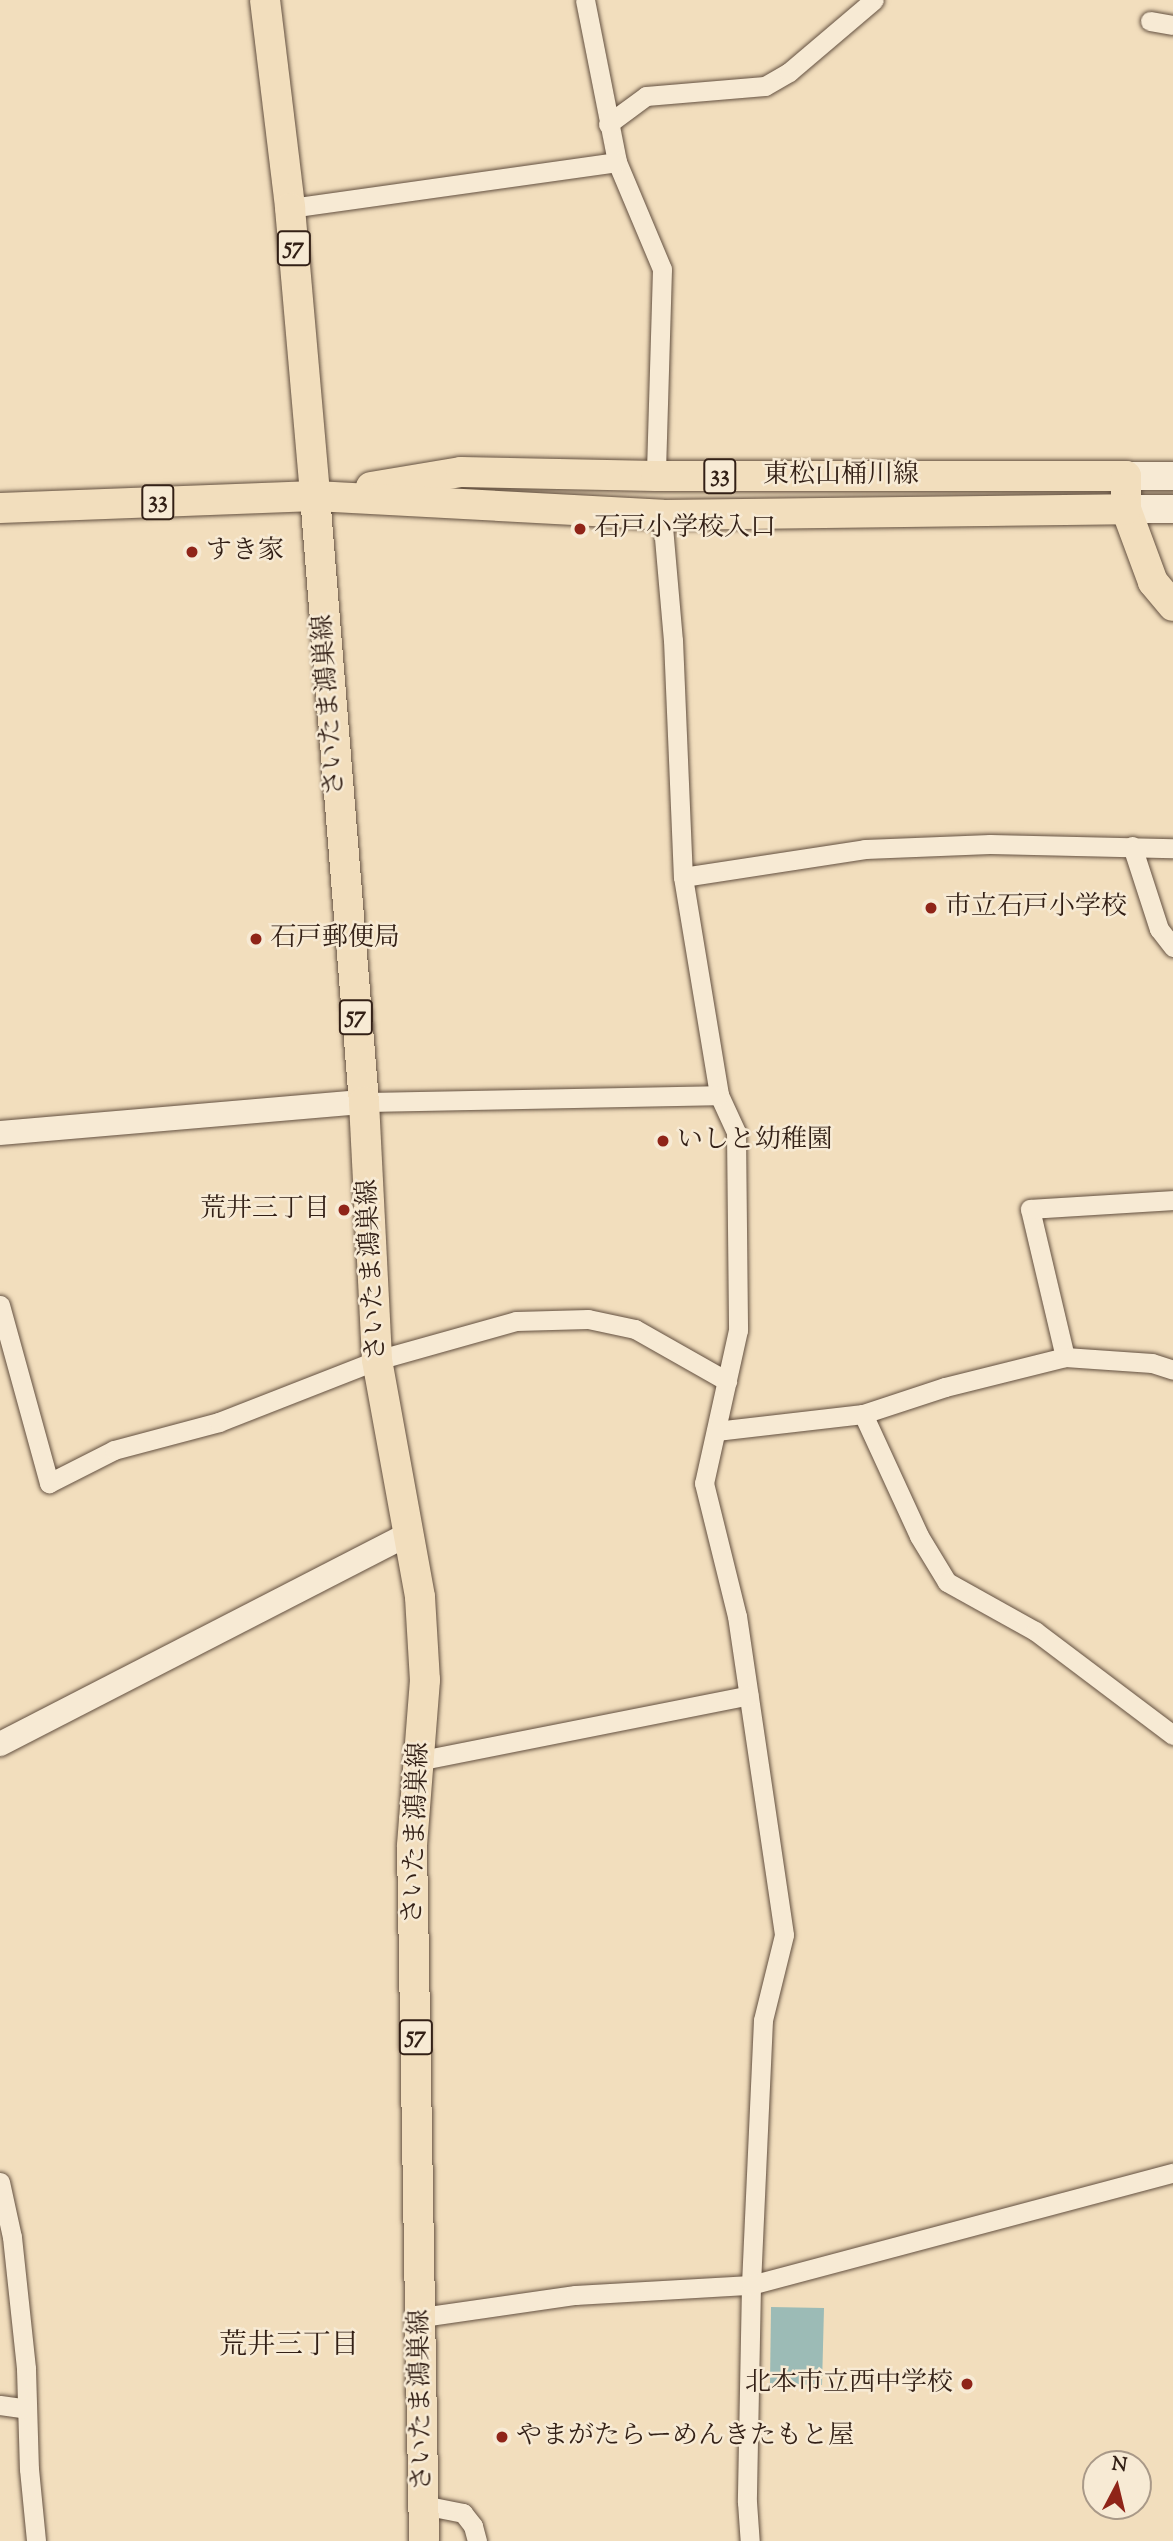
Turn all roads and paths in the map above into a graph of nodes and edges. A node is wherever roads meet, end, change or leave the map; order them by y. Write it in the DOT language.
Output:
graph roads {
  1 [pos="265,0"];
  2 [pos="585,0"];
  3 [pos="874,0"];
  4 [pos="1150,21"];
  5 [pos="1173,25"];
  6 [pos="608,124"];
  7 [pos="617,162"];
  8 [pos="290,208"];
  9 [pos="656,476"];
  10 [pos="1126,476"];
  11 [pos="1173,476"];
  12 [pos="315,496"];
  13 [pos="0,508"];
  14 [pos="1126,509"];
  15 [pos="1173,509"];
  16 [pos="662,514"];
  17 [pos="1173,606"];
  18 [pos="1132,846"];
  19 [pos="1173,848"];
  20 [pos="683,877"];
  21 [pos="1173,947"];
  22 [pos="719,1095"];
  23 [pos="363,1102"];
  24 [pos="0,1133"];
  25 [pos="1173,1200"];
  26 [pos="0,1305"];
  27 [pos="1065,1357"];
  28 [pos="377,1360"];
  29 [pos="1173,1370"];
  30 [pos="727,1381"];
  31 [pos="863,1414"];
  32 [pos="716,1432"];
  33 [pos="407,1535"];
  34 [pos="749,1695"];
  35 [pos="1173,1735"];
  36 [pos="0,1744"];
  37 [pos="417,1761"];
  38 [pos="1173,2173"];
  39 [pos="0,2182"];
  40 [pos="751,2285"];
  41 [pos="422,2318"];
  42 [pos="0,2405"];
  43 [pos="27,2409"];
  44 [pos="423,2505"];
  45 [pos="36,2541"];
  46 [pos="424,2541"];
  47 [pos="477,2541"];
  48 [pos="750,2541"];
  1 -- 8 [label="main road, さいたま鴻巣線 / 57"];
  2 -- 6 [label="street"];
  3 -- 6 [label="street"];
  4 -- 5 [label="street"];
  6 -- 7 [label="street"];
  7 -- 8 [label="street"];
  7 -- 9 [label="street"];
  8 -- 12 [label="main road, さいたま鴻巣線 / 57"];
  9 -- 10 [label="main road, 東松山桶川線 / 33"];
  9 -- 12 [label="main road, 東松山桶川線 / 33"];
  10 -- 11 [label="main road"];
  10 -- 14 [label="main road"];
  12 -- 13 [label="main road, 東松山桶川線 / 33"];
  12 -- 16 [label="main road, 東松山桶川線 / 33"];
  12 -- 23 [label="main road, さいたま鴻巣線 / 57"];
  14 -- 15 [label="main road"];
  14 -- 16 [label="main road, 東松山桶川線 / 33"];
  14 -- 17 [label="main road"];
  16 -- 20 [label="street"];
  18 -- 19 [label="street"];
  18 -- 20 [label="street"];
  18 -- 21 [label="street"];
  20 -- 22 [label="street"];
  22 -- 23 [label="street"];
  22 -- 30 [label="street"];
  23 -- 24 [label="street"];
  23 -- 28 [label="main road, さいたま鴻巣線 / 57"];
  25 -- 27 [label="street"];
  26 -- 28 [label="street"];
  27 -- 29 [label="street"];
  27 -- 31 [label="street"];
  28 -- 30 [label="street"];
  28 -- 33 [label="main road, さいたま鴻巣線 / 57"];
  30 -- 32 [label="street"];
  31 -- 32 [label="street"];
  31 -- 35 [label="street"];
  32 -- 34 [label="street"];
  33 -- 36 [label="street"];
  33 -- 37 [label="main road, さいたま鴻巣線 / 57"];
  34 -- 37 [label="street"];
  34 -- 40 [label="street"];
  37 -- 41 [label="main road, さいたま鴻巣線 / 57"];
  38 -- 40 [label="street"];
  39 -- 43 [label="street"];
  40 -- 41 [label="street"];
  40 -- 48 [label="street"];
  41 -- 44 [label="main road, さいたま鴻巣線 / 57"];
  42 -- 43 [label="street"];
  43 -- 45 [label="street"];
  44 -- 46 [label="main road, さいたま鴻巣線 / 57"];
  44 -- 47 [label="street"];
}
